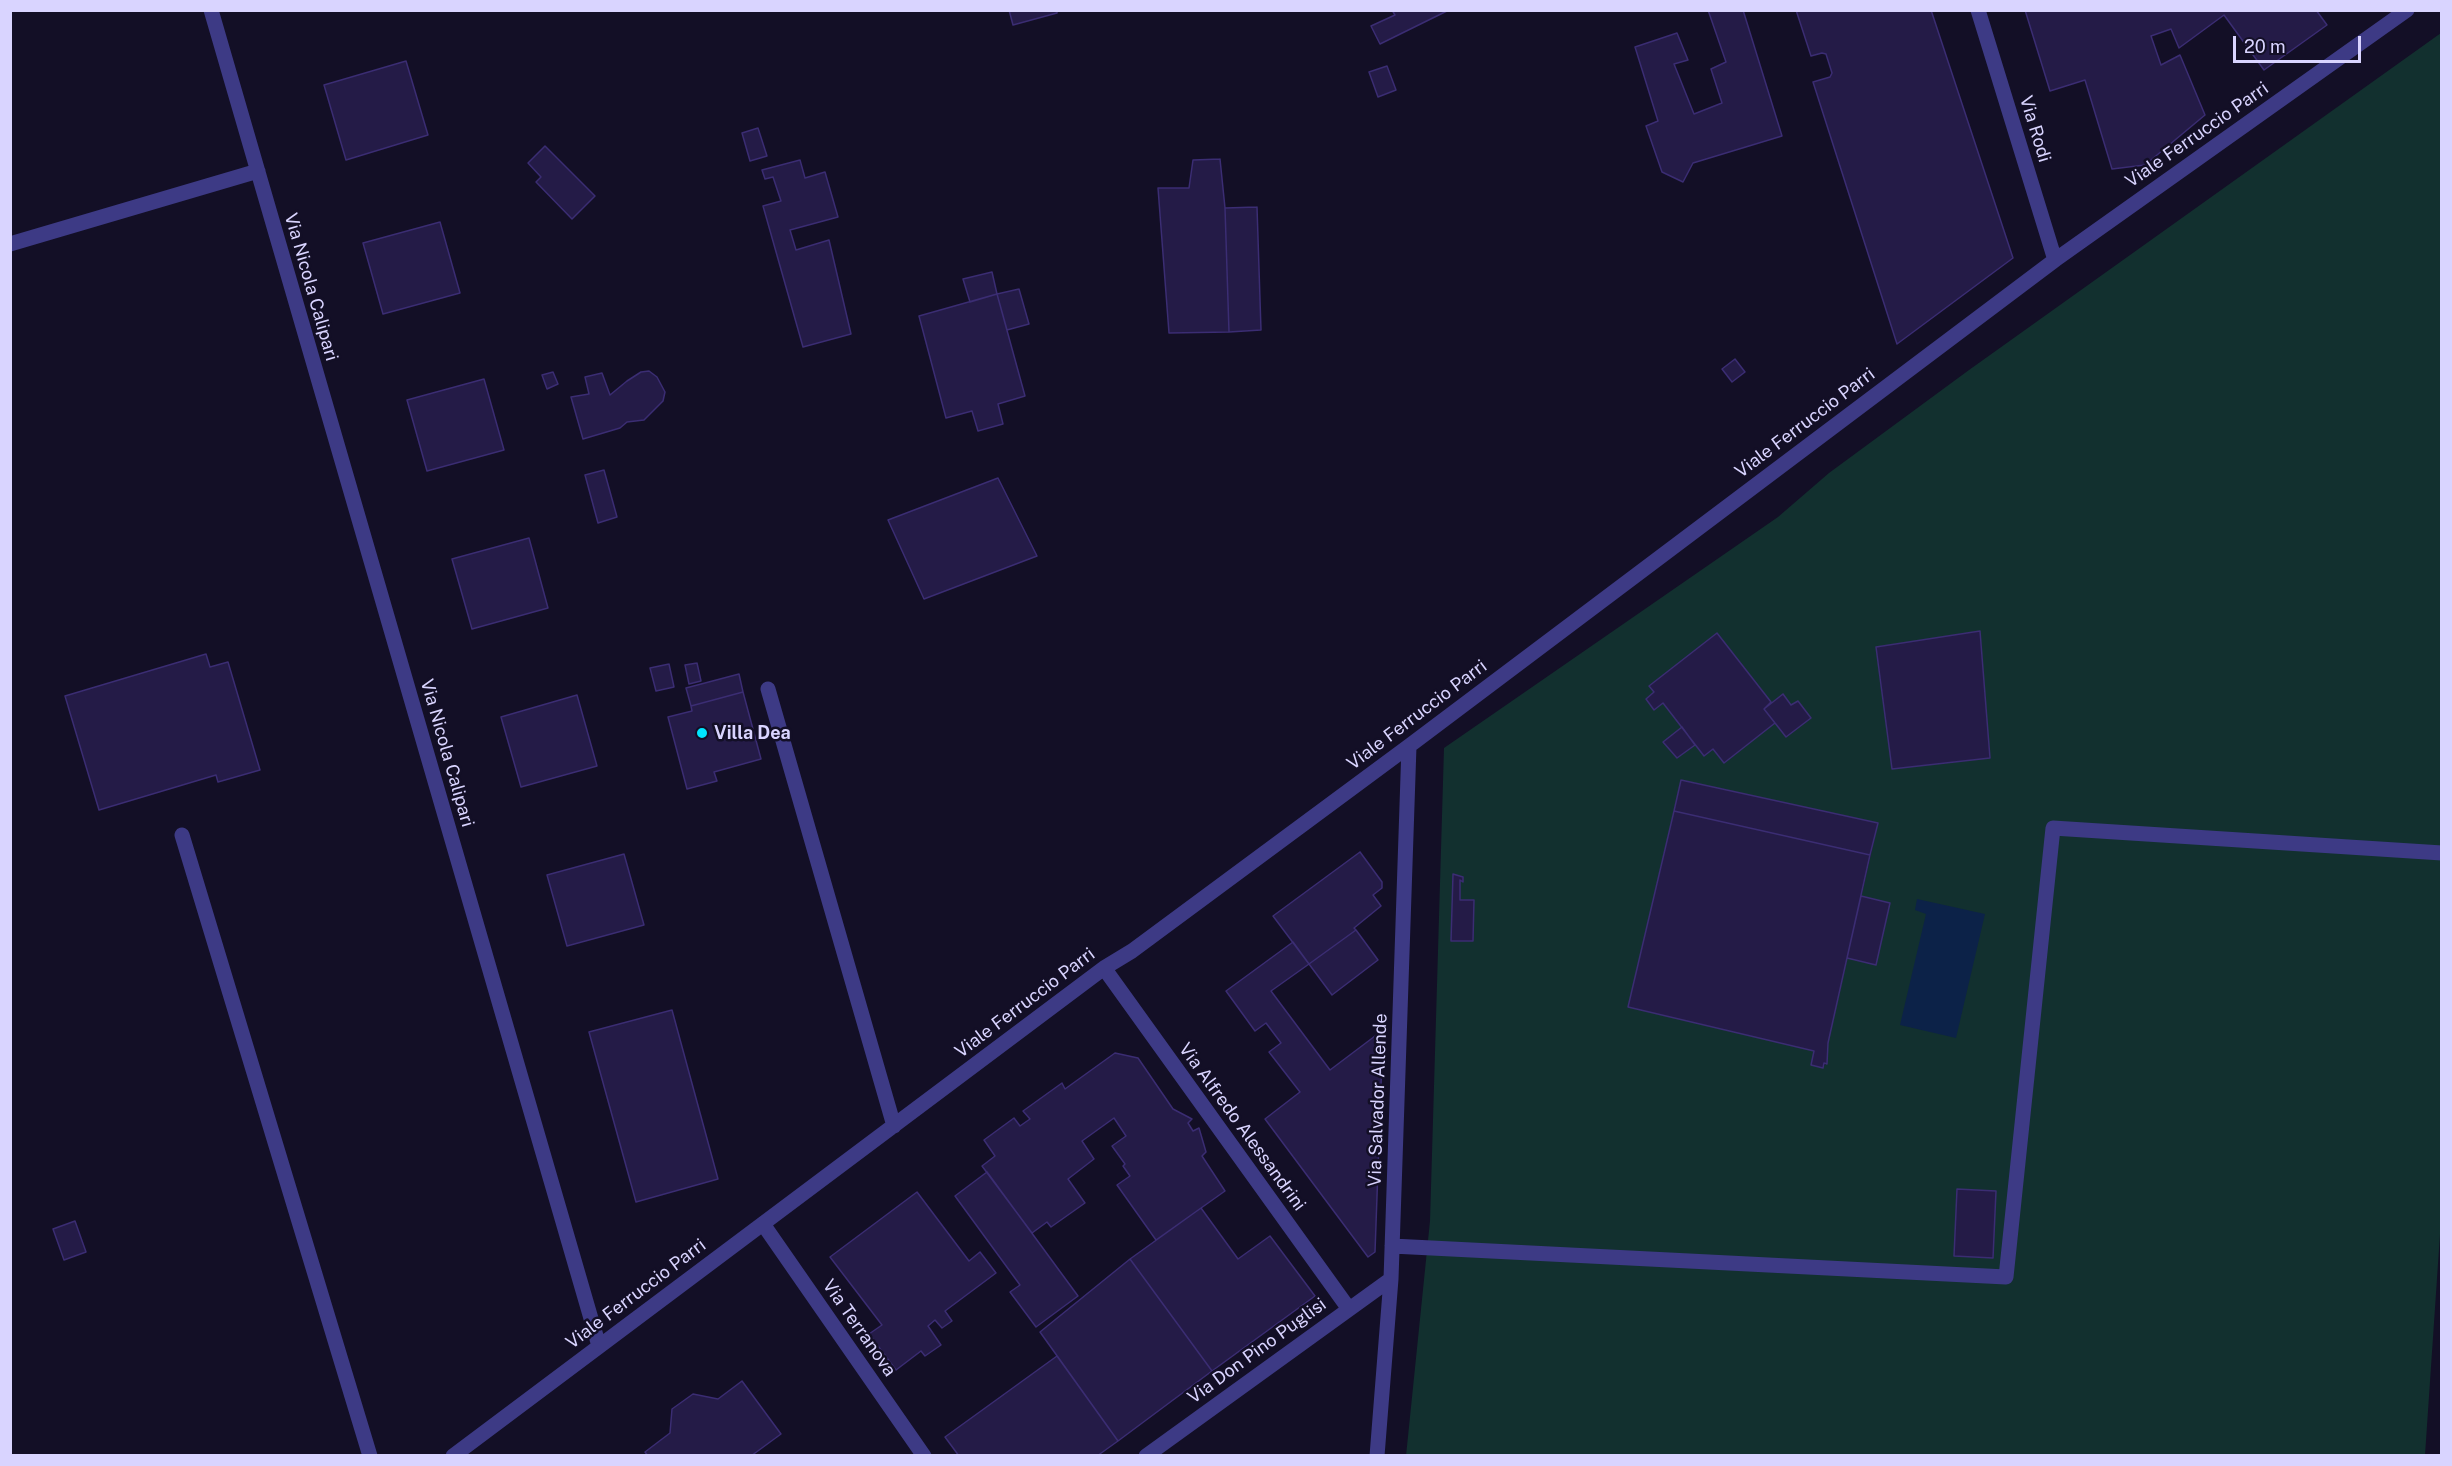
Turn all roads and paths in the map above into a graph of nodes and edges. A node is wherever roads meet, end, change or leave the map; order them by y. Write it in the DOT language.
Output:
graph roads {
  1 [pos="211,10"];
  2 [pos="1978,10"];
  3 [pos="2408,10"];
  4 [pos="258,171"];
  5 [pos="10,244"];
  6 [pos="2055,260"];
  7 [pos="768,689"];
  8 [pos="1409,746"];
  9 [pos="182,835"];
  10 [pos="2442,853"];
  11 [pos="1104,968"];
  12 [pos="894,1126"];
  13 [pos="763,1224"];
  14 [pos="1392,1246"];
  15 [pos="1391,1279"];
  16 [pos="1349,1310"];
  17 [pos="599,1346"];
  18 [pos="468,1450"];
  19 [pos="370,1455"];
  20 [pos="453,1455"];
  21 [pos="924,1455"];
  22 [pos="1146,1455"];
  23 [pos="1377,1455"];
  1 -- 4 [label="street, Via Nicola Calipari"];
  2 -- 6 [label="street, Via Rodi"];
  3 -- 6 [label="street, Viale Ferruccio Parri"];
  4 -- 5 [label="street"];
  4 -- 17 [label="street, Via Nicola Calipari"];
  6 -- 8 [label="street, Viale Ferruccio Parri"];
  7 -- 12 [label="street"];
  8 -- 11 [label="street, Viale Ferruccio Parri"];
  8 -- 14 [label="street, Via Salvador Allende"];
  9 -- 19 [label="street"];
  10 -- 14 [label="street"];
  11 -- 12 [label="street, Viale Ferruccio Parri"];
  11 -- 16 [label="street, Via Alfredo Alessandrini"];
  12 -- 13 [label="street, Viale Ferruccio Parri"];
  13 -- 17 [label="street, Viale Ferruccio Parri"];
  13 -- 21 [label="street, Via Terranova"];
  14 -- 15 [label="street, Via Salvador Allende"];
  15 -- 16 [label="street, Via Don Pino Puglisi"];
  15 -- 23 [label="street, Via Salvador Allende"];
  16 -- 22 [label="street, Via Don Pino Puglisi"];
  17 -- 18 [label="street, Viale Ferruccio Parri"];
  18 -- 20 [label="street, Viale Ferruccio Parri"];
}
